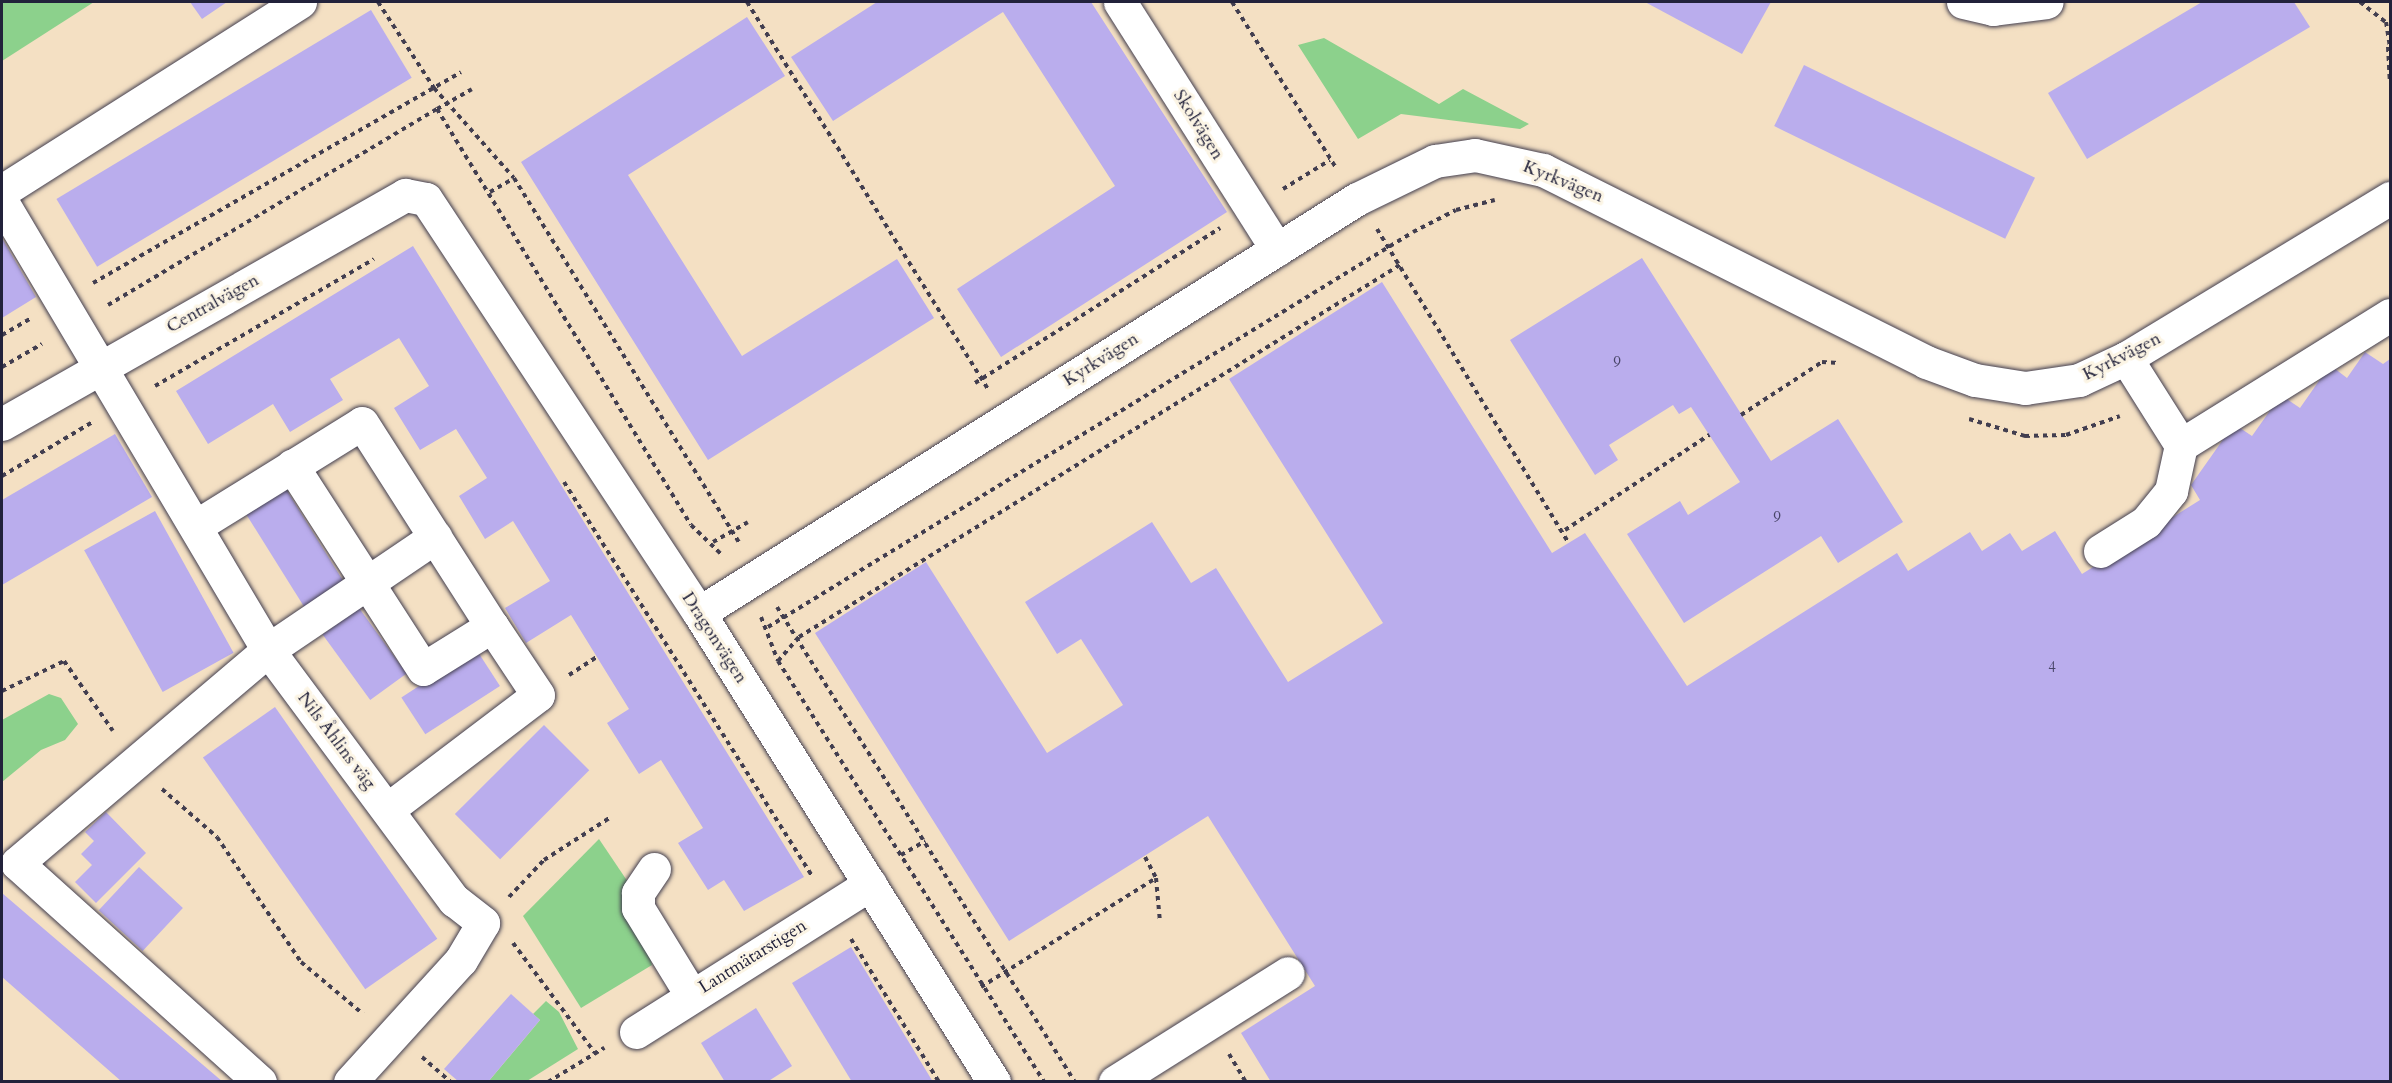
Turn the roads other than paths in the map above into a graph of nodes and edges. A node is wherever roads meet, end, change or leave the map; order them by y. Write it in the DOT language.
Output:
graph roads {
  1 [pos="300,2"];
  2 [pos="1120,2"];
  3 [pos="1963,2"];
  4 [pos="2047,2"];
  5 [pos="2,191"];
  6 [pos="2391,198"];
  7 [pos="426,199"];
  8 [pos="2,202"];
  9 [pos="1277,249"];
  10 [pos="2391,315"];
  11 [pos="2126,358"];
  12 [pos="103,366"];
  13 [pos="2,424"];
  14 [pos="2181,445"];
  15 [pos="292,466"];
  16 [pos="196,526"];
  17 [pos="435,537"];
  18 [pos="2100,551"];
  19 [pos="366,582"];
  20 [pos="699,613"];
  21 [pos="492,626"];
  22 [pos="268,650"];
  23 [pos="387,809"];
  24 [pos="9,855"];
  25 [pos="654,869"];
  26 [pos="870,884"];
  27 [pos="1288,973"];
  28 [pos="692,996"];
  29 [pos="636,1032"];
  30 [pos="1156,1071"];
  31 [pos="260,1082"];
  32 [pos="350,1082"];
  33 [pos="994,1082"];
  34 [pos="1114,1082"];
  1 -- 5 [label="street"];
  2 -- 9 [label="street, Skolvägen"];
  3 -- 4 [label="street"];
  6 -- 11 [label="street, Kyrkvägen"];
  7 -- 12 [label="street, Centralvägen"];
  7 -- 20 [label="street, Dragonvägen"];
  8 -- 12 [label="street, Nils Åhlins väg"];
  9 -- 11 [label="street, Kyrkvägen"];
  9 -- 20 [label="street, Kyrkvägen"];
  10 -- 14 [label="street"];
  11 -- 14 [label="street"];
  12 -- 13 [label="street, Centralvägen"];
  12 -- 16 [label="street, Nils Åhlins väg"];
  14 -- 18 [label="street"];
  15 -- 16 [label="street"];
  15 -- 17 [label="street"];
  15 -- 19 [label="street"];
  16 -- 22 [label="street, Nils Åhlins väg"];
  17 -- 19 [label="street"];
  17 -- 21 [label="street"];
  19 -- 21 [label="street"];
  19 -- 22 [label="street"];
  20 -- 26 [label="street, Dragonvägen"];
  21 -- 23 [label="street"];
  22 -- 23 [label="street, Nils Åhlins väg"];
  22 -- 24 [label="street"];
  23 -- 32 [label="street, Nils Åhlins väg"];
  24 -- 31 [label="street"];
  25 -- 28 [label="street"];
  26 -- 28 [label="street, Lantmätarstigen"];
  26 -- 33 [label="street, Dragonvägen"];
  27 -- 30 [label="street"];
  28 -- 29 [label="street, Lantmätarstigen"];
  30 -- 34 [label="street"];
}
